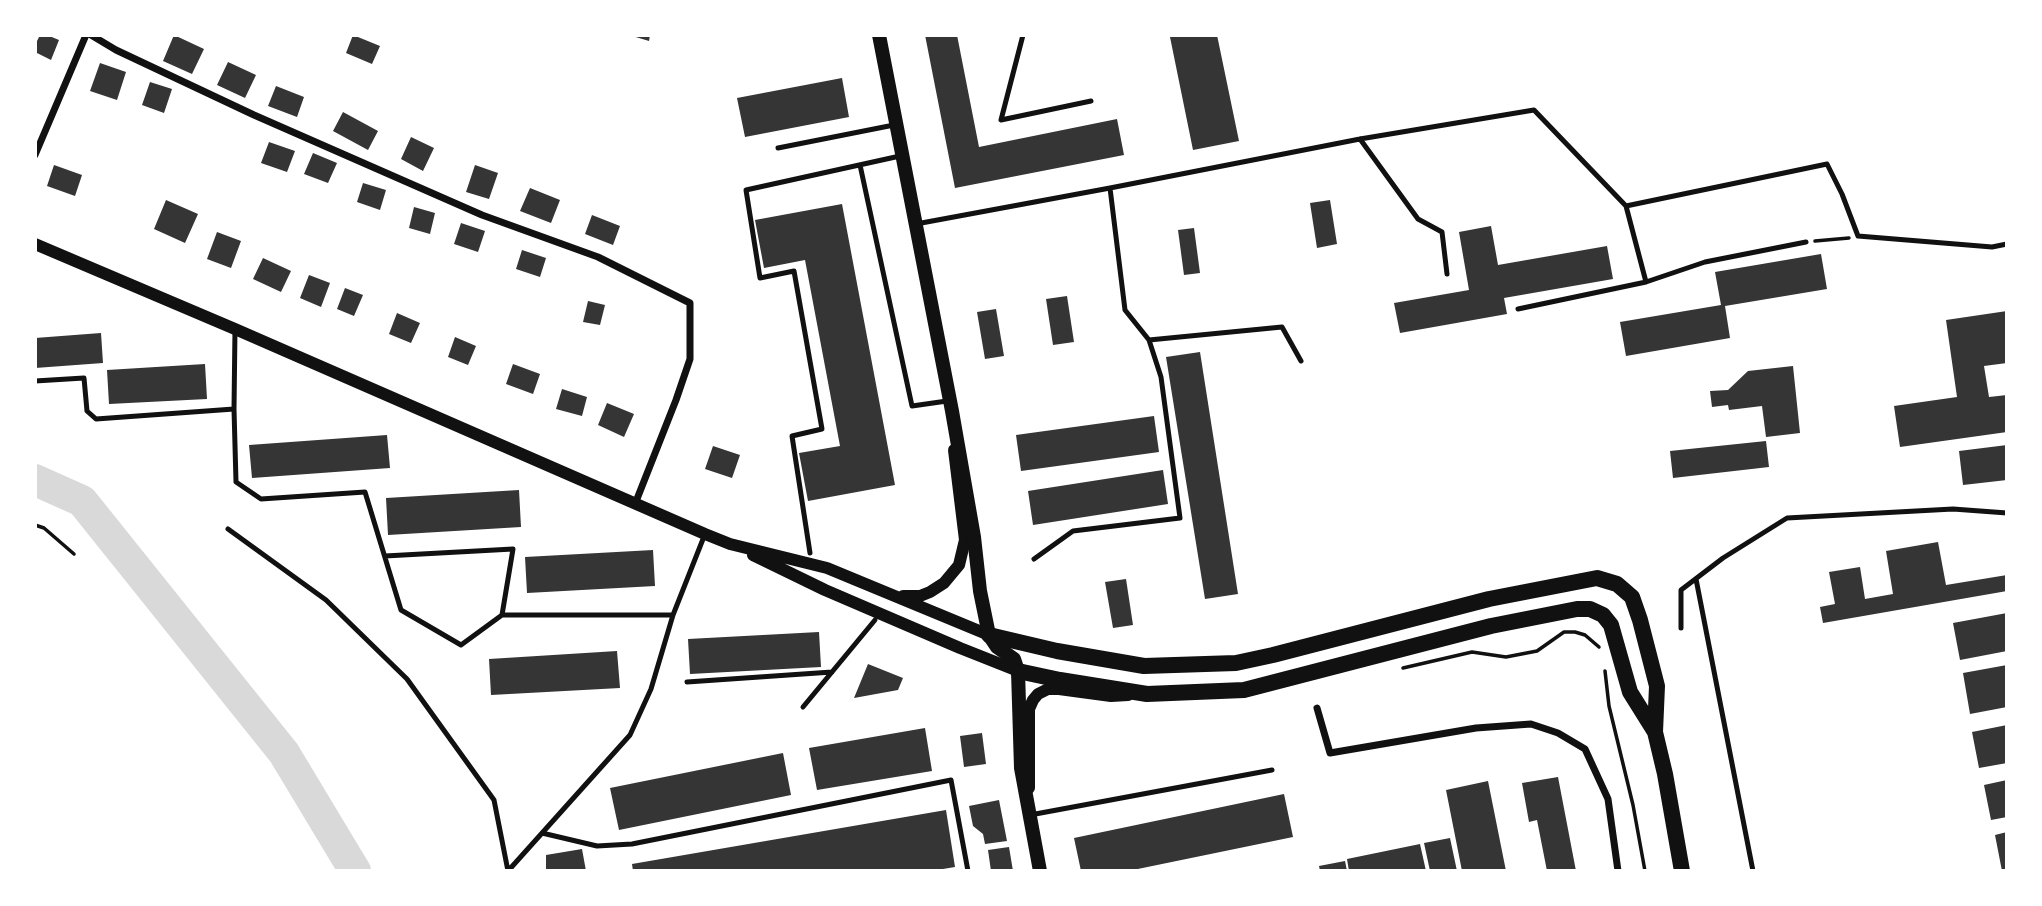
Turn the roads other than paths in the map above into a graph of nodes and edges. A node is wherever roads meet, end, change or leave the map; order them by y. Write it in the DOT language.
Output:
graph roads {
  1 [pos="89,35"];
  2 [pos="880,35"];
  3 [pos="1023,35"];
  4 [pos="1091,101"];
  5 [pos="897,125"];
  6 [pos="1360,139"];
  7 [pos="778,148"];
  8 [pos="35,155"];
  9 [pos="903,156"];
  10 [pos="860,165"];
  11 [pos="1110,188"];
  12 [pos="1626,206"];
  13 [pos="916,224"];
  14 [pos="1806,242"];
  15 [pos="35,244"];
  16 [pos="2007,244"];
  17 [pos="1447,274"];
  18 [pos="1646,282"];
  19 [pos="1518,309"];
  20 [pos="235,329"];
  21 [pos="1149,340"];
  22 [pos="1301,361"];
  23 [pos="35,381"];
  24 [pos="951,406"];
  25 [pos="234,409"];
  26 [pos="635,504"];
  27 [pos="2007,513"];
  28 [pos="228,529"];
  29 [pos="705,534"];
  30 [pos="730,544"];
  31 [pos="810,553"];
  32 [pos="385,556"];
  33 [pos="1034,559"];
  34 [pos="1696,578"];
  35 [pos="888,593"];
  36 [pos="502,615"];
  37 [pos="673,615"];
  38 [pos="875,620"];
  39 [pos="1681,628"];
  40 [pos="989,635"];
  41 [pos="1018,671"];
  42 [pos="832,672"];
  43 [pos="687,682"];
  44 [pos="1147,694"];
  45 [pos="803,707"];
  46 [pos="1317,708"];
  47 [pos="1655,732"];
  48 [pos="1272,770"];
  49 [pos="1030,812"];
  50 [pos="542,833"];
  51 [pos="968,871"];
  52 [pos="1041,871"];
  53 [pos="1618,871"];
  54 [pos="1682,871"];
  55 [pos="1753,871"];
  1 -- 8 [label="street"];
  1 -- 26 [label="street"];
  2 -- 5 [label="main road"];
  3 -- 4 [label="lane"];
  5 -- 7 [label="lane"];
  5 -- 9 [label="main road"];
  6 -- 11 [label="lane"];
  6 -- 12 [label="lane"];
  6 -- 17 [label="lane"];
  9 -- 10 [label="lane"];
  9 -- 13 [label="main road"];
  10 -- 24 [label="lane"];
  10 -- 31 [label="lane"];
  11 -- 13 [label="lane"];
  11 -- 21 [label="lane"];
  12 -- 16 [label="lane"];
  12 -- 18 [label="lane"];
  13 -- 24 [label="main road"];
  14 -- 18 [label="lane"];
  15 -- 20 [label="street"];
  18 -- 19 [label="lane"];
  20 -- 25 [label="lane"];
  20 -- 26 [label="street"];
  21 -- 22 [label="lane"];
  21 -- 33 [label="lane"];
  23 -- 25 [label="lane"];
  24 -- 35 [label="street"];
  24 -- 40 [label="main road"];
  25 -- 32 [label="lane"];
  26 -- 29 [label="street"];
  27 -- 34 [label="lane"];
  28 -- 50 [label="lane"];
  29 -- 30 [label="street"];
  29 -- 37 [label="lane"];
  30 -- 35 [label="street"];
  30 -- 41 [label="street"];
  32 -- 36 [label="lane"];
  32 -- 36 [label="lane"];
  34 -- 39 [label="lane"];
  34 -- 55 [label="lane"];
  35 -- 40 [label="street"];
  36 -- 37 [label="lane"];
  37 -- 50 [label="lane"];
  38 -- 42 [label="lane"];
  40 -- 41 [label="main road"];
  40 -- 47 [label="main road"];
  41 -- 44 [label="main road"];
  41 -- 49 [label="main road"];
  42 -- 43 [label="lane"];
  42 -- 45 [label="lane"];
  44 -- 47 [label="main road"];
  44 -- 49 [label="street"];
  46 -- 53 [label="street"];
  47 -- 54 [label="main road"];
  48 -- 49 [label="lane"];
  49 -- 52 [label="main road"];
  50 -- 51 [label="lane"];
}
